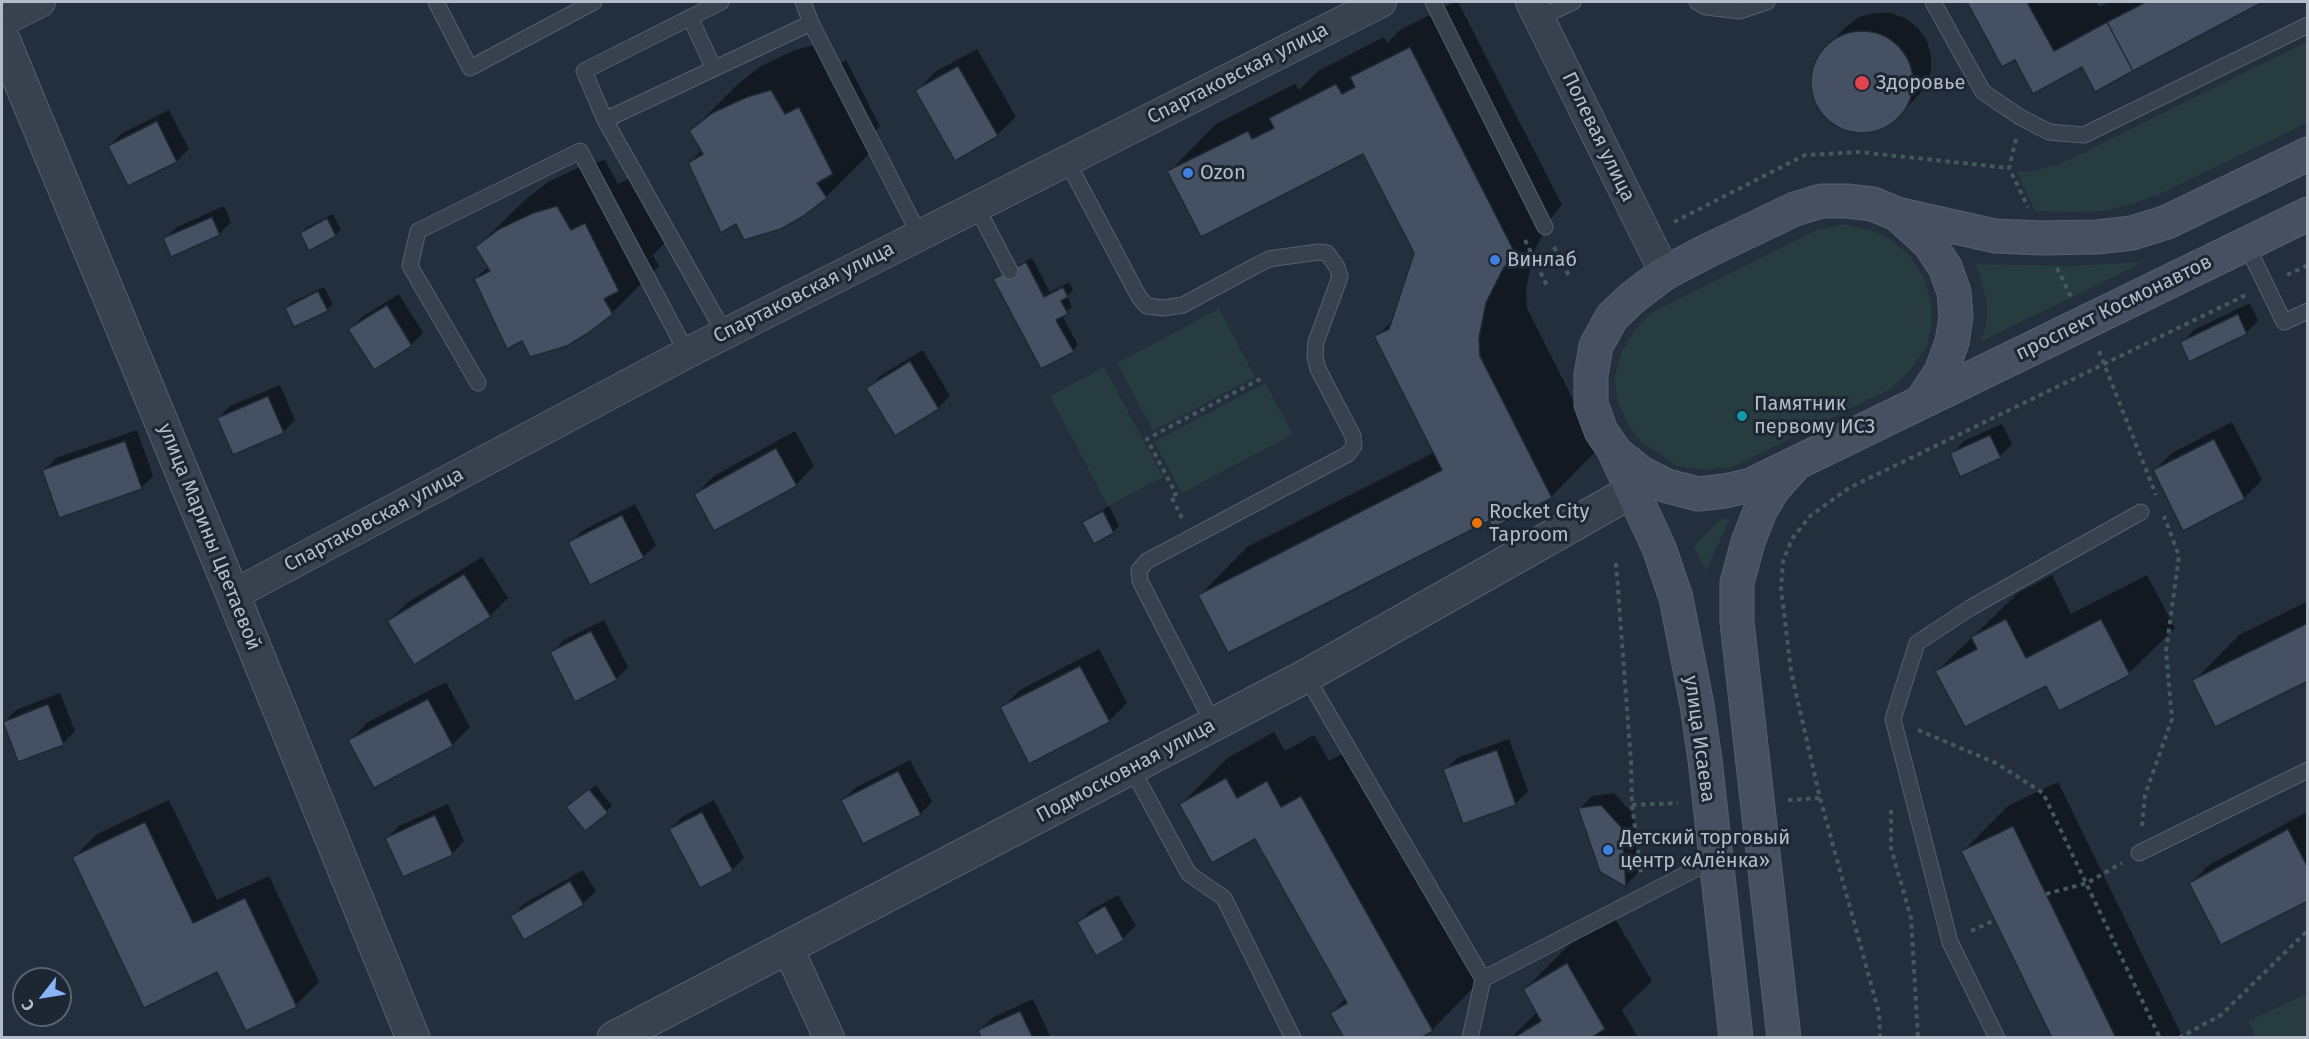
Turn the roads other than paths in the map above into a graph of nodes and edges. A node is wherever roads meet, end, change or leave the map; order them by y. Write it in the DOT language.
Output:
graph roads {
  1 [pos="40,2"];
  2 [pos="436,2"];
  3 [pos="594,2"];
  4 [pos="721,2"];
  5 [pos="802,2"];
  6 [pos="1381,2"];
  7 [pos="1433,2"];
  8 [pos="1573,2"];
  9 [pos="1697,2"];
  10 [pos="1767,2"];
  11 [pos="1933,2"];
  12 [pos="1535,10"];
  13 [pos="690,17"];
  14 [pos="2,21"];
  15 [pos="811,23"];
  16 [pos="2307,25"];
  17 [pos="2,37"];
  18 [pos="714,69"];
  19 [pos="605,120"];
  20 [pos="2307,154"];
  21 [pos="1067,162"];
  22 [pos="976,206"];
  23 [pos="1897,214"];
  24 [pos="2307,214"];
  25 [pos="1545,227"];
  26 [pos="919,234"];
  27 [pos="2246,244"];
  28 [pos="1010,271"];
  29 [pos="1665,273"];
  30 [pos="2307,311"];
  31 [pos="725,334"];
  32 [pos="687,353"];
  33 [pos="478,383"];
  34 [pos="1921,402"];
  35 [pos="1616,453"];
  36 [pos="1796,464"];
  37 [pos="1632,491"];
  38 [pos="2141,512"];
  39 [pos="233,595"];
  40 [pos="1306,676"];
  41 [pos="1214,725"];
  42 [pos="1132,769"];
  43 [pos="2307,770"];
  44 [pos="2139,853"];
  45 [pos="1715,858"];
  46 [pos="788,948"];
  47 [pos="1483,979"];
  48 [pos="413,1038"];
  49 [pos="614,1038"];
  50 [pos="829,1038"];
  51 [pos="1293,1038"];
  52 [pos="1470,1038"];
  53 [pos="1736,1038"];
  54 [pos="1784,1038"];
  55 [pos="1997,1038"];
  1 -- 14 [label="street"];
  2 -- 3 [label="lane"];
  4 -- 13 [label="lane"];
  5 -- 15 [label="lane"];
  6 -- 21 [label="street, Спартаковская улица"];
  7 -- 25 [label="lane"];
  8 -- 12 [label="lane"];
  9 -- 10 [label="lane"];
  11 -- 16 [label="lane"];
  12 -- 29 [label="street, Полевая улица"];
  13 -- 18 [label="lane"];
  13 -- 19 [label="lane"];
  15 -- 18 [label="lane"];
  15 -- 26 [label="lane"];
  17 -- 39 [label="street, улица Марины Цветаевой"];
  18 -- 19 [label="lane"];
  19 -- 31 [label="lane"];
  20 -- 23 [label="main road, проспект Космонавтов"];
  21 -- 22 [label="street, Спартаковская улица"];
  21 -- 41 [label="lane"];
  22 -- 26 [label="street, Спартаковская улица"];
  22 -- 28 [label="lane"];
  23 -- 29 [label="main road, проспект Космонавтов"];
  23 -- 34 [label="main road, проспект Космонавтов"];
  24 -- 27 [label="main road, проспект Космонавтов"];
  26 -- 31 [label="street, Спартаковская улица"];
  27 -- 30 [label="lane"];
  27 -- 34 [label="main road, проспект Космонавтов"];
  29 -- 35 [label="main road, проспект Космонавтов"];
  31 -- 32 [label="street, Спартаковская улица"];
  32 -- 33 [label="lane"];
  32 -- 39 [label="street, Спартаковская улица"];
  34 -- 36 [label="main road, проспект Космонавтов"];
  35 -- 36 [label="main road, проспект Космонавтов"];
  35 -- 37 [label="main road, улица Исаева"];
  36 -- 54 [label="main road"];
  37 -- 40 [label="street, Подмосковная улица"];
  37 -- 45 [label="main road, улица Исаева"];
  38 -- 55 [label="lane"];
  39 -- 48 [label="street, улица Марины Цветаевой"];
  40 -- 41 [label="street, Подмосковная улица"];
  40 -- 47 [label="lane"];
  41 -- 42 [label="street, Подмосковная улица"];
  42 -- 46 [label="street, Подмосковная улица"];
  42 -- 51 [label="lane"];
  43 -- 44 [label="lane"];
  45 -- 47 [label="lane"];
  45 -- 53 [label="main road, улица Исаева"];
  46 -- 49 [label="street, Подмосковная улица"];
  46 -- 50 [label="street"];
  47 -- 52 [label="lane"];
}
